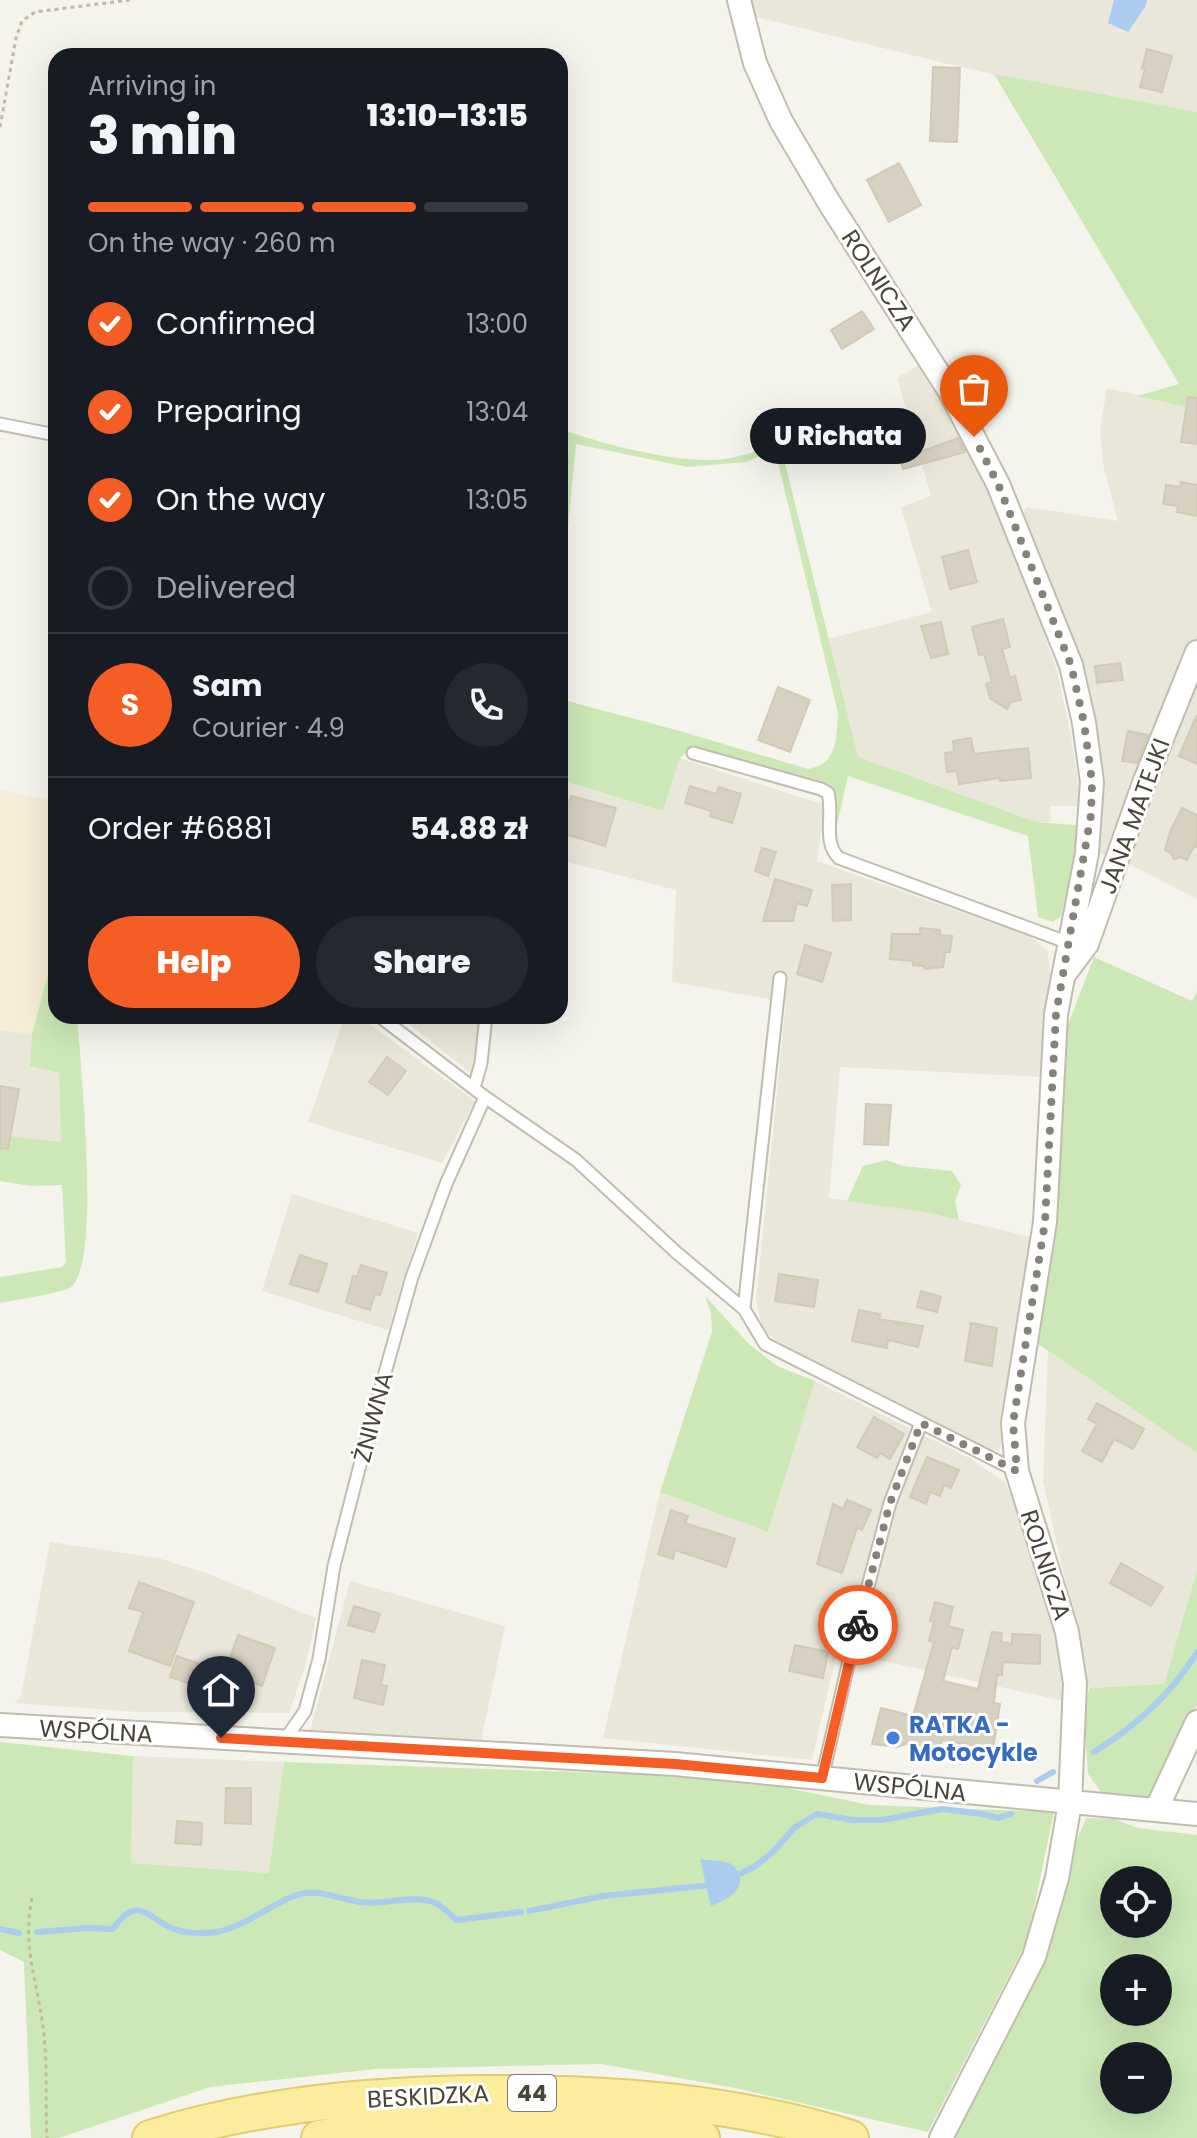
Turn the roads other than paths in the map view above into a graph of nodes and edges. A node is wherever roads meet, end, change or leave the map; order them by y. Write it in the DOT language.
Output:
graph roads {
  1 [pos="739,0"];
  2 [pos="0,424"];
  3 [pos="48,433"];
  4 [pos="1197,652"];
  5 [pos="693,753"];
  6 [pos="1069,943"];
  7 [pos="1063,976"];
  8 [pos="780,978"];
  9 [pos="390,1024"];
  10 [pos="485,1024"];
  11 [pos="474,1088"];
  12 [pos="485,1097"];
  13 [pos="744,1309"];
  14 [pos="921,1423"];
  15 [pos="1017,1471"];
  16 [pos="1197,1722"];
  17 [pos="0,1725"];
  18 [pos="284,1741"];
  19 [pos="822,1778"];
  20 [pos="1070,1803"];
  21 [pos="1156,1810"];
  22 [pos="1197,1814"];
  23 [pos="150,2138"];
  24 [pos="319,2138"];
  25 [pos="702,2138"];
  26 [pos="851,2138"];
  27 [pos="941,2138"];
  1 -- 6 [label="street, ROLNICZA"];
  2 -- 3 [label="lane"];
  4 -- 7 [label="street, JANA MATEJKI"];
  5 -- 6 [label="lane"];
  6 -- 7 [label="street, ROLNICZA"];
  7 -- 15 [label="street, ROLNICZA"];
  8 -- 13 [label="lane"];
  9 -- 11 [label="lane"];
  10 -- 11 [label="lane"];
  11 -- 12 [label="lane"];
  12 -- 13 [label="lane"];
  12 -- 18 [label="lane, ŻNIWNA"];
  13 -- 14 [label="lane"];
  14 -- 15 [label="lane"];
  14 -- 19 [label="lane"];
  15 -- 20 [label="street, ROLNICZA"];
  16 -- 21 [label="street"];
  17 -- 18 [label="street, WSPÓLNA"];
  18 -- 19 [label="street, WSPÓLNA"];
  19 -- 20 [label="street, WSPÓLNA"];
  20 -- 21 [label="street, WSPÓLNA"];
  20 -- 27 [label="street, ROLNICZA"];
  21 -- 22 [label="street, WSPÓLNA"];
  23 -- 26 [label="main road, BESKIDZKA / 44"];
  24 -- 25 [label="main road, BESKIDZKA / 44"];
}
